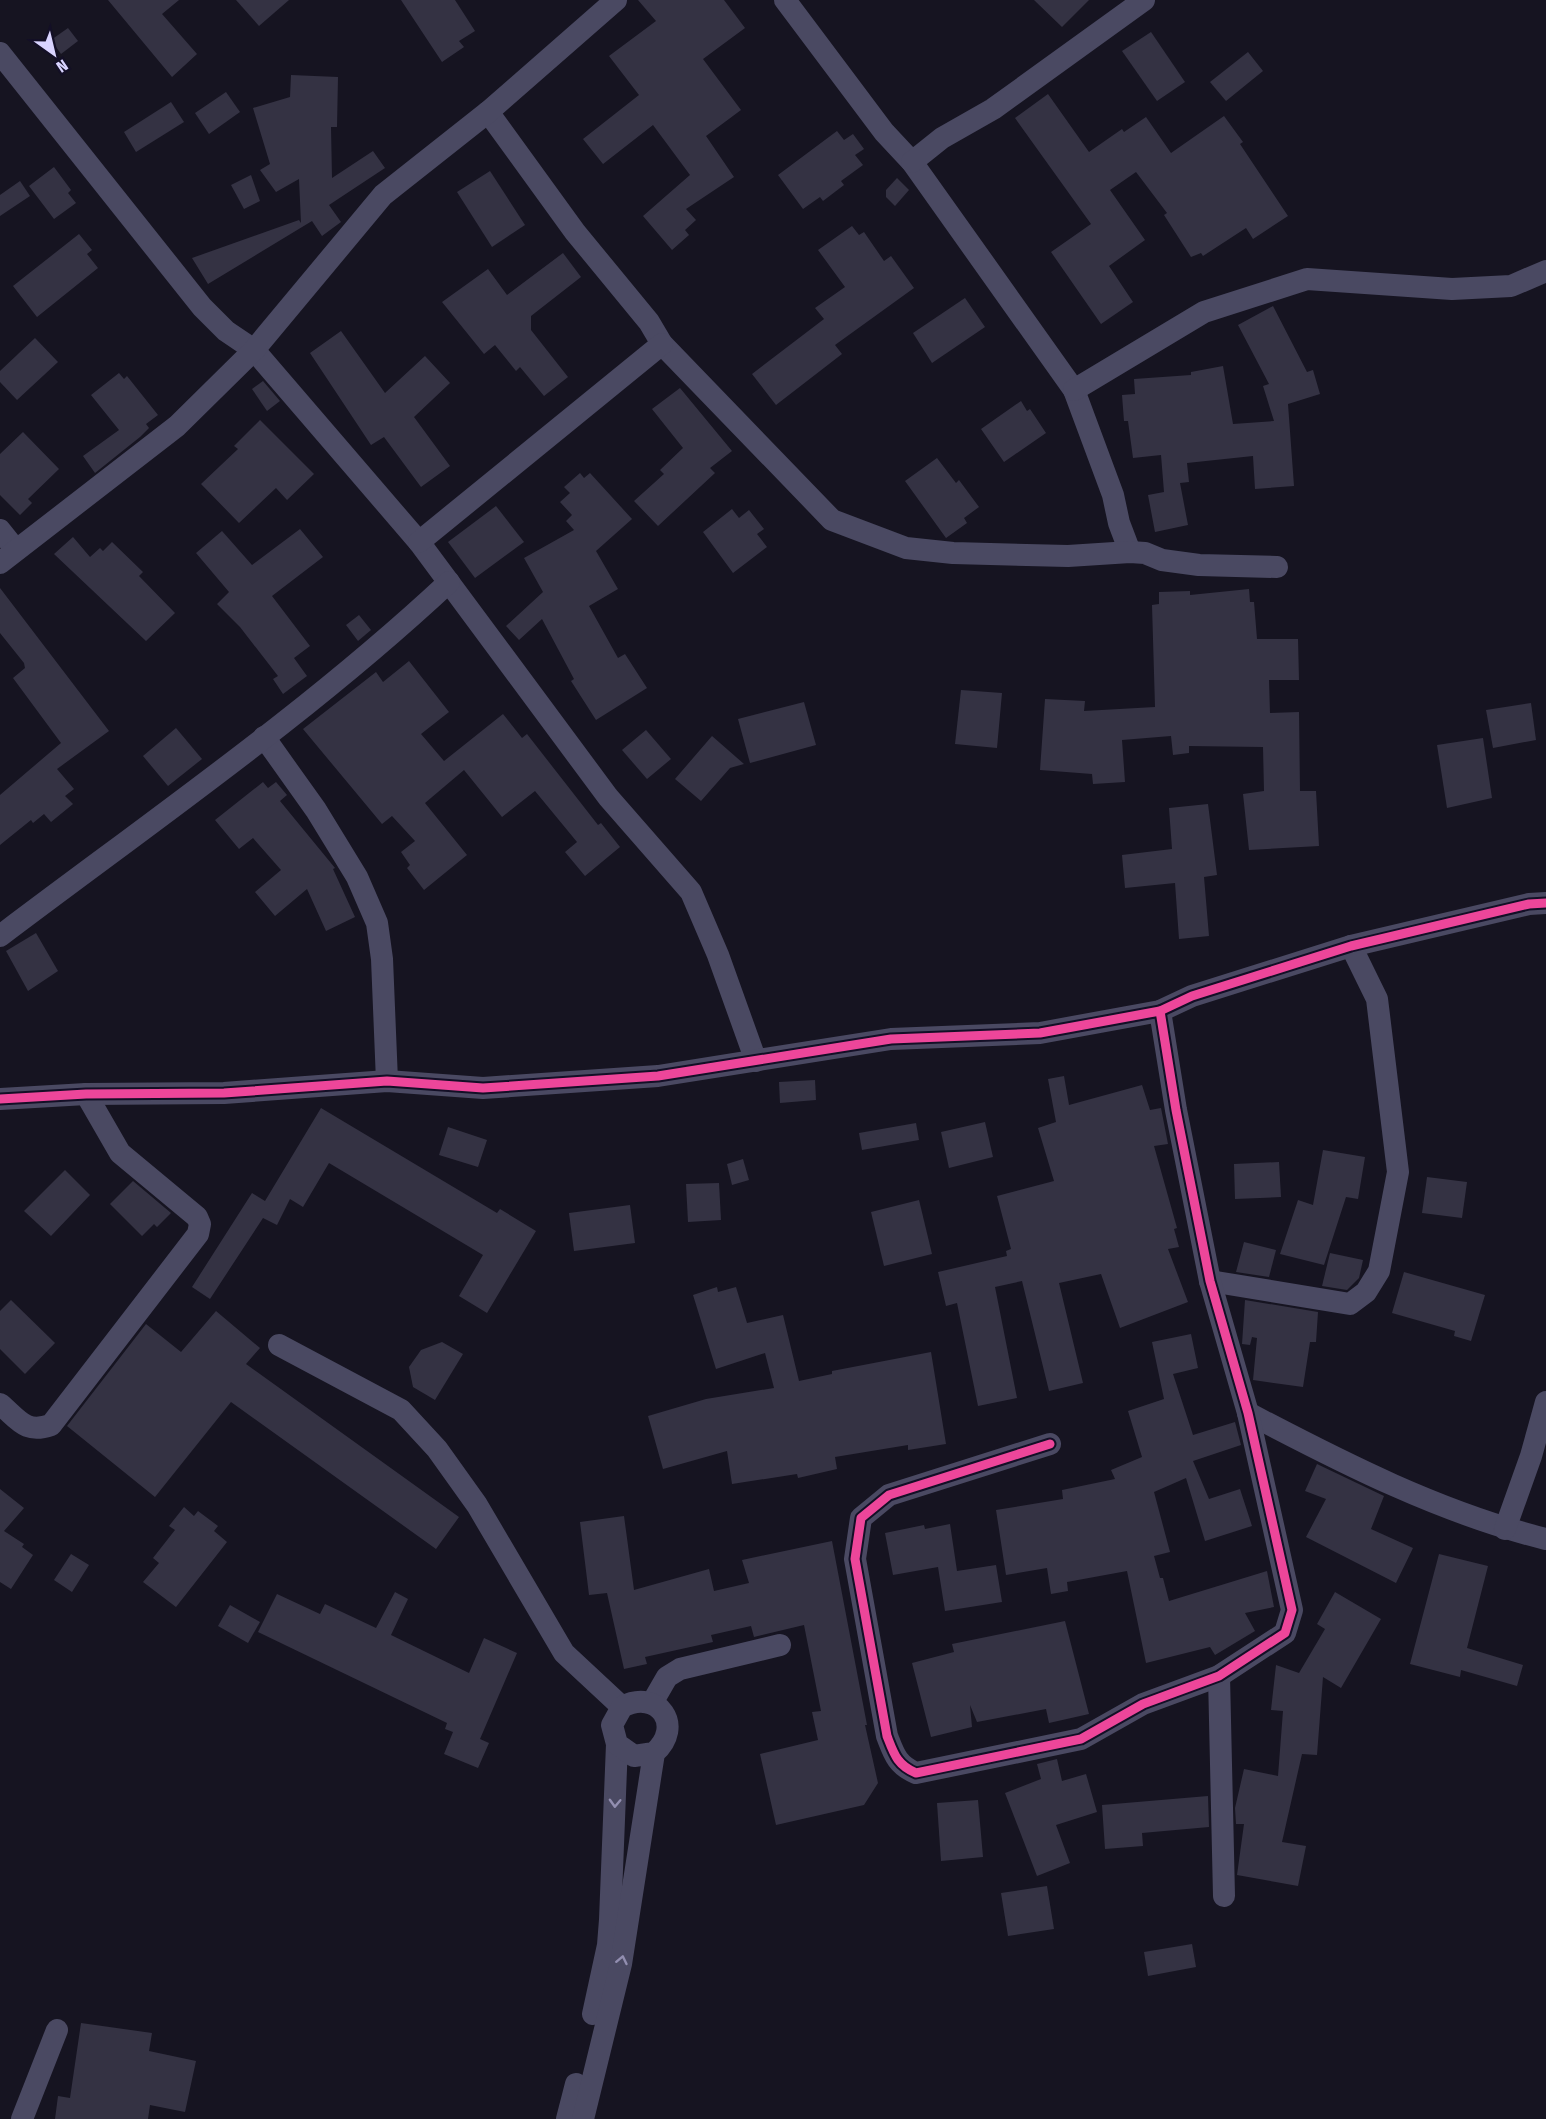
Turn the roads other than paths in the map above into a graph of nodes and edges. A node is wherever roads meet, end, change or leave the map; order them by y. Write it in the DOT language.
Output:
graph roads {
  1 [pos="616,0"];
  2 [pos="785,0"];
  3 [pos="1144,0"];
  4 [pos="0,53"];
  5 [pos="488,112"];
  6 [pos="912,162"];
  7 [pos="1546,271"];
  8 [pos="662,344"];
  9 [pos="254,350"];
  10 [pos="1074,390"];
  11 [pos="0,530"];
  12 [pos="419,542"];
  13 [pos="1130,552"];
  14 [pos="8,556"];
  15 [pos="1277,567"];
  16 [pos="449,582"];
  17 [pos="264,737"];
  18 [pos="1546,903"];
  19 [pos="0,936"];
  20 [pos="1351,946"];
  21 [pos="1160,1011"];
  22 [pos="756,1061"];
  23 [pos="387,1081"];
  24 [pos="86,1094"];
  25 [pos="0,1099"];
  26 [pos="1210,1281"];
  27 [pos="279,1344"];
  28 [pos="1546,1402"];
  29 [pos="0,1404"];
  30 [pos="1248,1413"];
  31 [pos="1050,1444"];
  32 [pos="1505,1529"];
  33 [pos="1546,1539"];
  34 [pos="780,1645"];
  35 [pos="1220,1676"];
  36 [pos="651,1703"];
  37 [pos="622,1707"];
  38 [pos="617,1744"];
  39 [pos="654,1753"];
  40 [pos="1224,1896"];
  41 [pos="598,2026"];
  42 [pos="57,2030"];
  43 [pos="22,2119"];
  44 [pos="567,2119"];
  45 [pos="583,2119"];
  1 -- 5 [label="street"];
  2 -- 6 [label="street"];
  3 -- 6 [label="street"];
  4 -- 9 [label="street"];
  5 -- 8 [label="street"];
  5 -- 9 [label="street"];
  6 -- 10 [label="street"];
  7 -- 10 [label="street"];
  8 -- 12 [label="street"];
  8 -- 13 [label="street"];
  9 -- 12 [label="street"];
  9 -- 14 [label="street"];
  10 -- 13 [label="street"];
  11 -- 14 [label="street"];
  12 -- 16 [label="street"];
  13 -- 15 [label="street"];
  16 -- 17 [label="street"];
  16 -- 22 [label="street"];
  17 -- 19 [label="street"];
  17 -- 23 [label="street"];
  18 -- 20 [label="street"];
  20 -- 21 [label="street"];
  20 -- 26 [label="street"];
  21 -- 22 [label="street"];
  21 -- 26 [label="street"];
  22 -- 23 [label="street"];
  23 -- 24 [label="street"];
  24 -- 25 [label="street"];
  24 -- 29 [label="street"];
  26 -- 30 [label="street"];
  27 -- 37 [label="street"];
  28 -- 32 [label="street"];
  30 -- 32 [label="street"];
  30 -- 35 [label="street"];
  31 -- 35 [label="street"];
  32 -- 33 [label="street"];
  34 -- 36 [label="street"];
  35 -- 40 [label="street"];
  36 -- 37 [label="street"];
  36 -- 39 [label="street"];
  37 -- 38 [label="street"];
  38 -- 39 [label="street"];
  38 -- 41 [label="street, one-way"];
  41 -- 39 [label="street, one-way"];
  41 -- 44 [label="street"];
  41 -- 45 [label="street"];
  42 -- 43 [label="street"];
}
